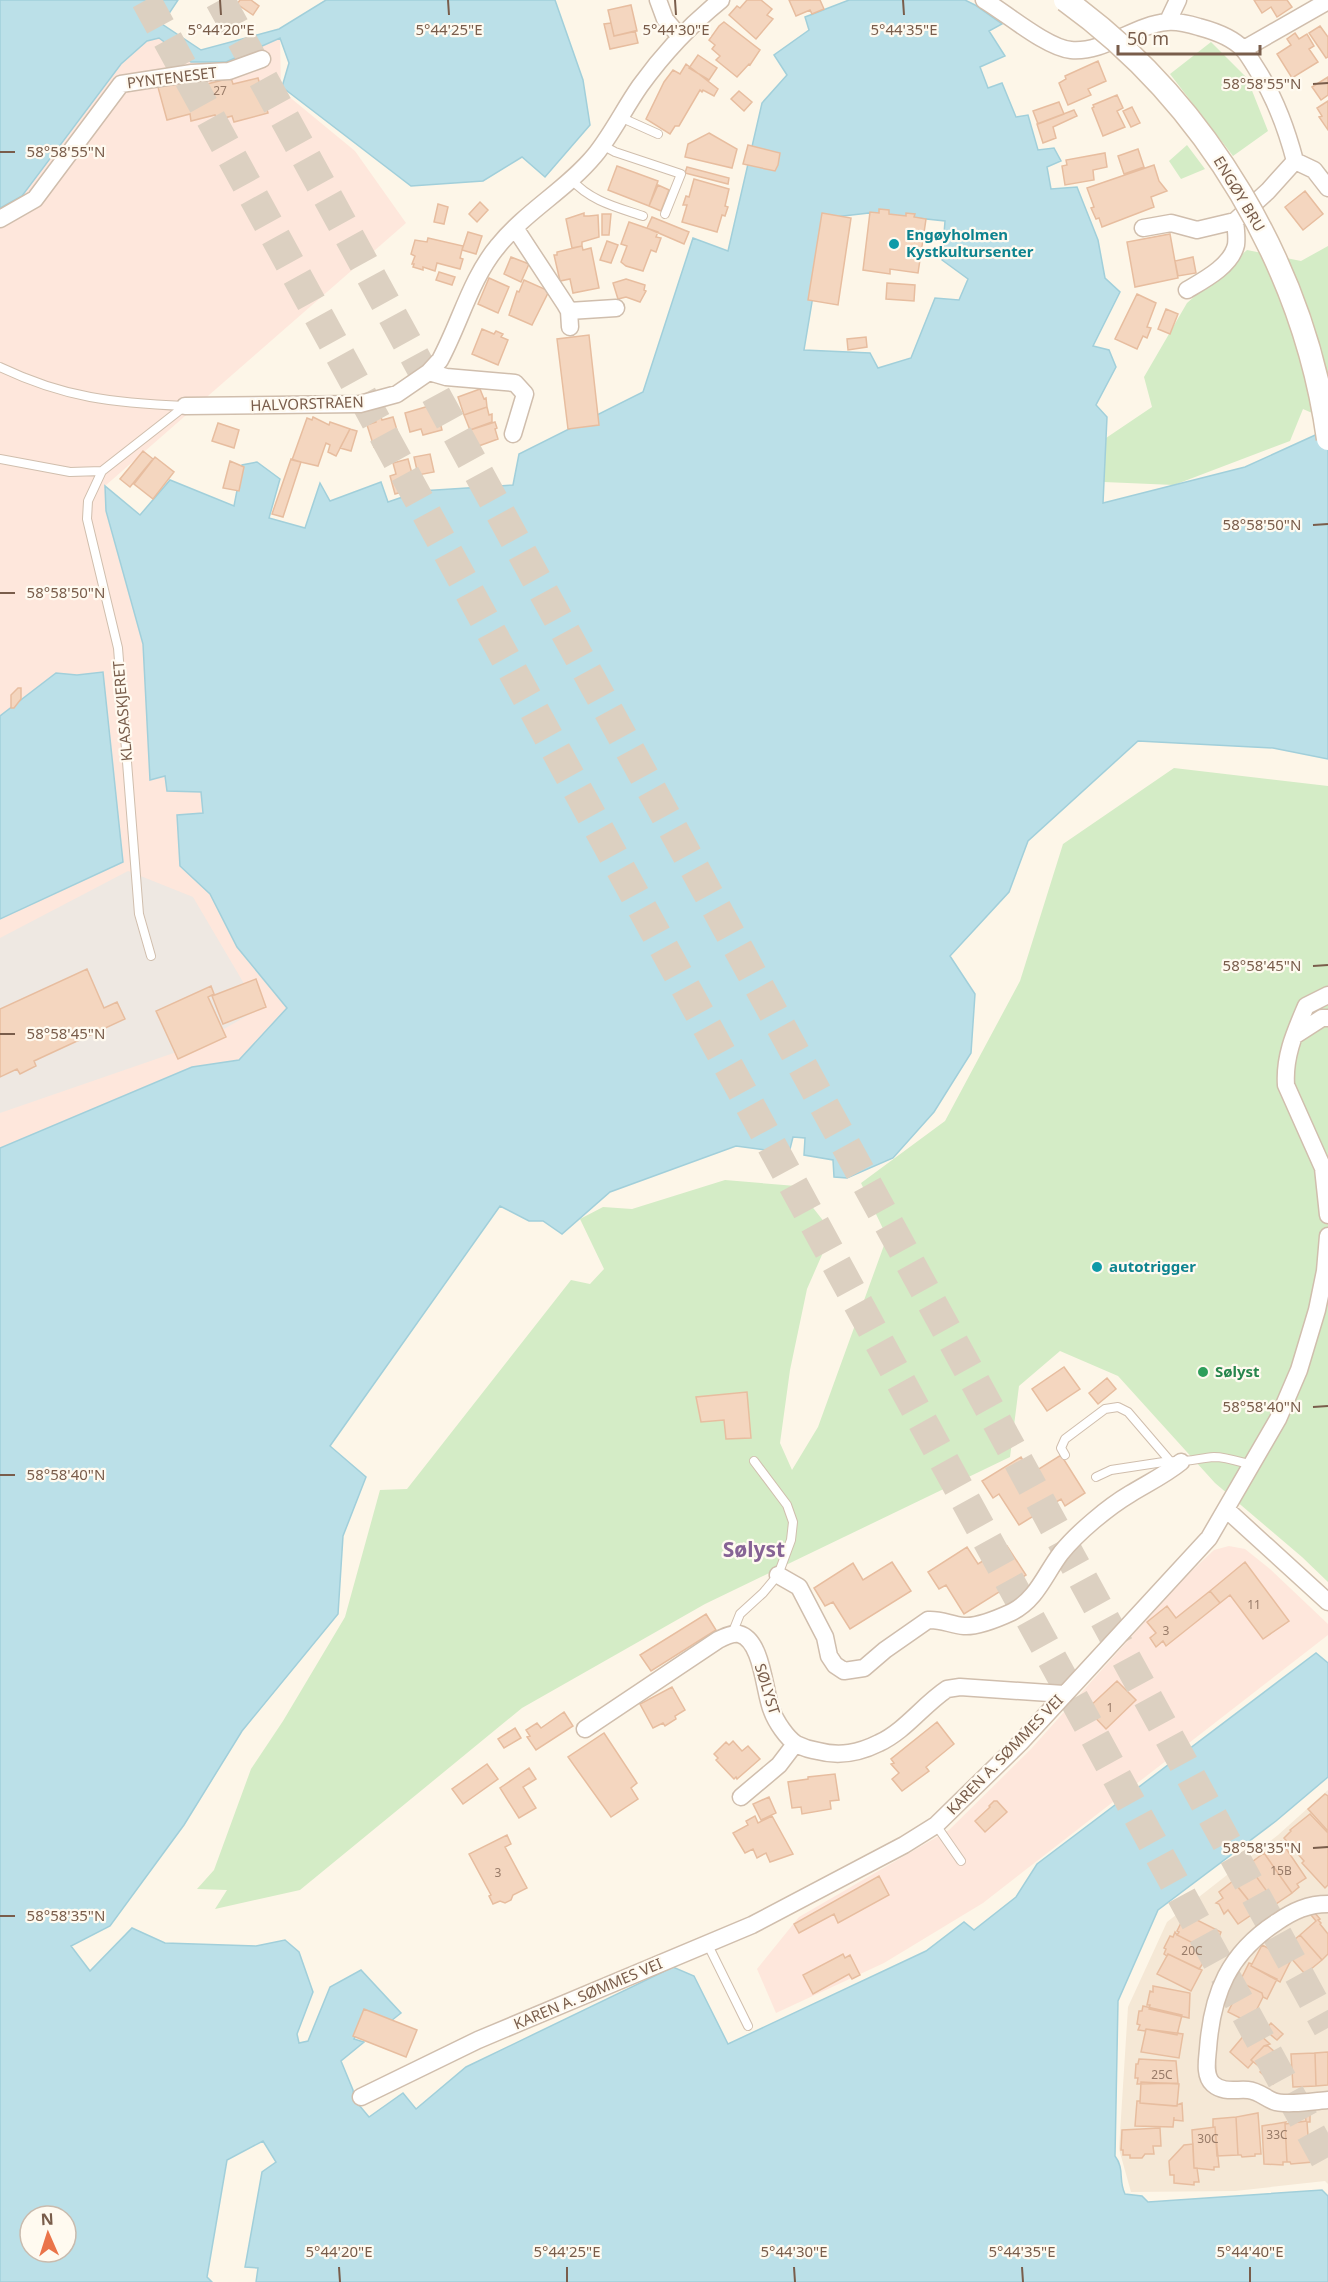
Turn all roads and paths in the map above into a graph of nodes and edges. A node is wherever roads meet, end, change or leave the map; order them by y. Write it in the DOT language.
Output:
graph roads {
  1 [pos="658,0"];
  2 [pos="721,0"];
  3 [pos="984,0"];
  4 [pos="1065,0"];
  5 [pos="1178,0"];
  6 [pos="1328,1"];
  7 [pos="1168,21"];
  8 [pos="680,37"];
  9 [pos="1244,49"];
  10 [pos="262,59"];
  11 [pos="620,117"];
  12 [pos="658,134"];
  13 [pos="602,145"];
  14 [pos="1295,160"];
  15 [pos="571,179"];
  16 [pos="1328,188"];
  17 [pos="665,214"];
  18 [pos="643,216"];
  19 [pos="0,219"];
  20 [pos="1235,221"];
  21 [pos="515,228"];
  22 [pos="1143,228"];
  23 [pos="1187,290"];
  24 [pos="616,308"];
  25 [pos="0,367"];
  26 [pos="429,372"];
  27 [pos="184,406"];
  28 [pos="513,434"];
  29 [pos="1328,439"];
  30 [pos="0,459"];
  31 [pos="102,471"];
  32 [pos="151,956"];
  33 [pos="1328,995"];
  34 [pos="1328,1018"];
  35 [pos="1294,1036"];
  36 [pos="1328,1215"];
  37 [pos="1328,1236"];
  38 [pos="1065,1455"];
  39 [pos="754,1461"];
  40 [pos="1175,1462"];
  41 [pos="1253,1465"];
  42 [pos="1096,1477"];
  43 [pos="1227,1510"];
  44 [pos="778,1575"];
  45 [pos="1328,1602"];
  46 [pos="732,1634"];
  47 [pos="1064,1694"];
  48 [pos="585,1729"];
  49 [pos="795,1744"];
  50 [pos="741,1797"];
  51 [pos="936,1825"];
  52 [pos="961,1861"];
  53 [pos="1328,1904"];
  54 [pos="708,1945"];
  55 [pos="748,2026"];
  56 [pos="361,2097"];
  57 [pos="1328,2100"];
  1 -- 8 [label="street"];
  2 -- 8 [label="street, HALVORSTRAEN"];
  3 -- 7 [label="street"];
  4 -- 29 [label="main road, ENGØY BRU, bridge"];
  5 -- 7 [label="street"];
  6 -- 9 [label="street"];
  7 -- 9 [label="street"];
  8 -- 11 [label="street, HALVORSTRAEN"];
  9 -- 14 [label="street"];
  10 -- 19 [label="street, PYNTENESET"];
  11 -- 12 [label="lane"];
  11 -- 13 [label="street, HALVORSTRAEN"];
  13 -- 15 [label="street, HALVORSTRAEN"];
  13 -- 17 [label="lane"];
  14 -- 16 [label="street"];
  14 -- 20 [label="street"];
  15 -- 18 [label="lane"];
  15 -- 21 [label="street, HALVORSTRAEN"];
  20 -- 22 [label="street"];
  20 -- 23 [label="street"];
  21 -- 24 [label="street"];
  21 -- 26 [label="street, HALVORSTRAEN"];
  25 -- 27 [label="lane"];
  26 -- 27 [label="street, HALVORSTRAEN"];
  26 -- 28 [label="street"];
  27 -- 31 [label="lane"];
  30 -- 31 [label="lane"];
  31 -- 32 [label="lane, KLASASKJERET"];
  33 -- 35 [label="street"];
  34 -- 35 [label="street"];
  35 -- 36 [label="street"];
  37 -- 41 [label="street, KAREN A. SØMMES VEI"];
  38 -- 40 [label="lane"];
  39 -- 44 [label="lane"];
  40 -- 41 [label="lane"];
  40 -- 42 [label="lane"];
  40 -- 44 [label="street"];
  41 -- 43 [label="street, KAREN A. SØMMES VEI"];
  43 -- 45 [label="street"];
  43 -- 47 [label="street, KAREN A. SØMMES VEI"];
  44 -- 46 [label="lane"];
  46 -- 48 [label="street"];
  46 -- 49 [label="street, SØLYST"];
  47 -- 49 [label="street"];
  47 -- 51 [label="street, KAREN A. SØMMES VEI"];
  49 -- 50 [label="street"];
  51 -- 52 [label="lane"];
  51 -- 54 [label="street, KAREN A. SØMMES VEI"];
  53 -- 57 [label="street"];
  54 -- 55 [label="lane"];
  54 -- 56 [label="street, KAREN A. SØMMES VEI"];
}
